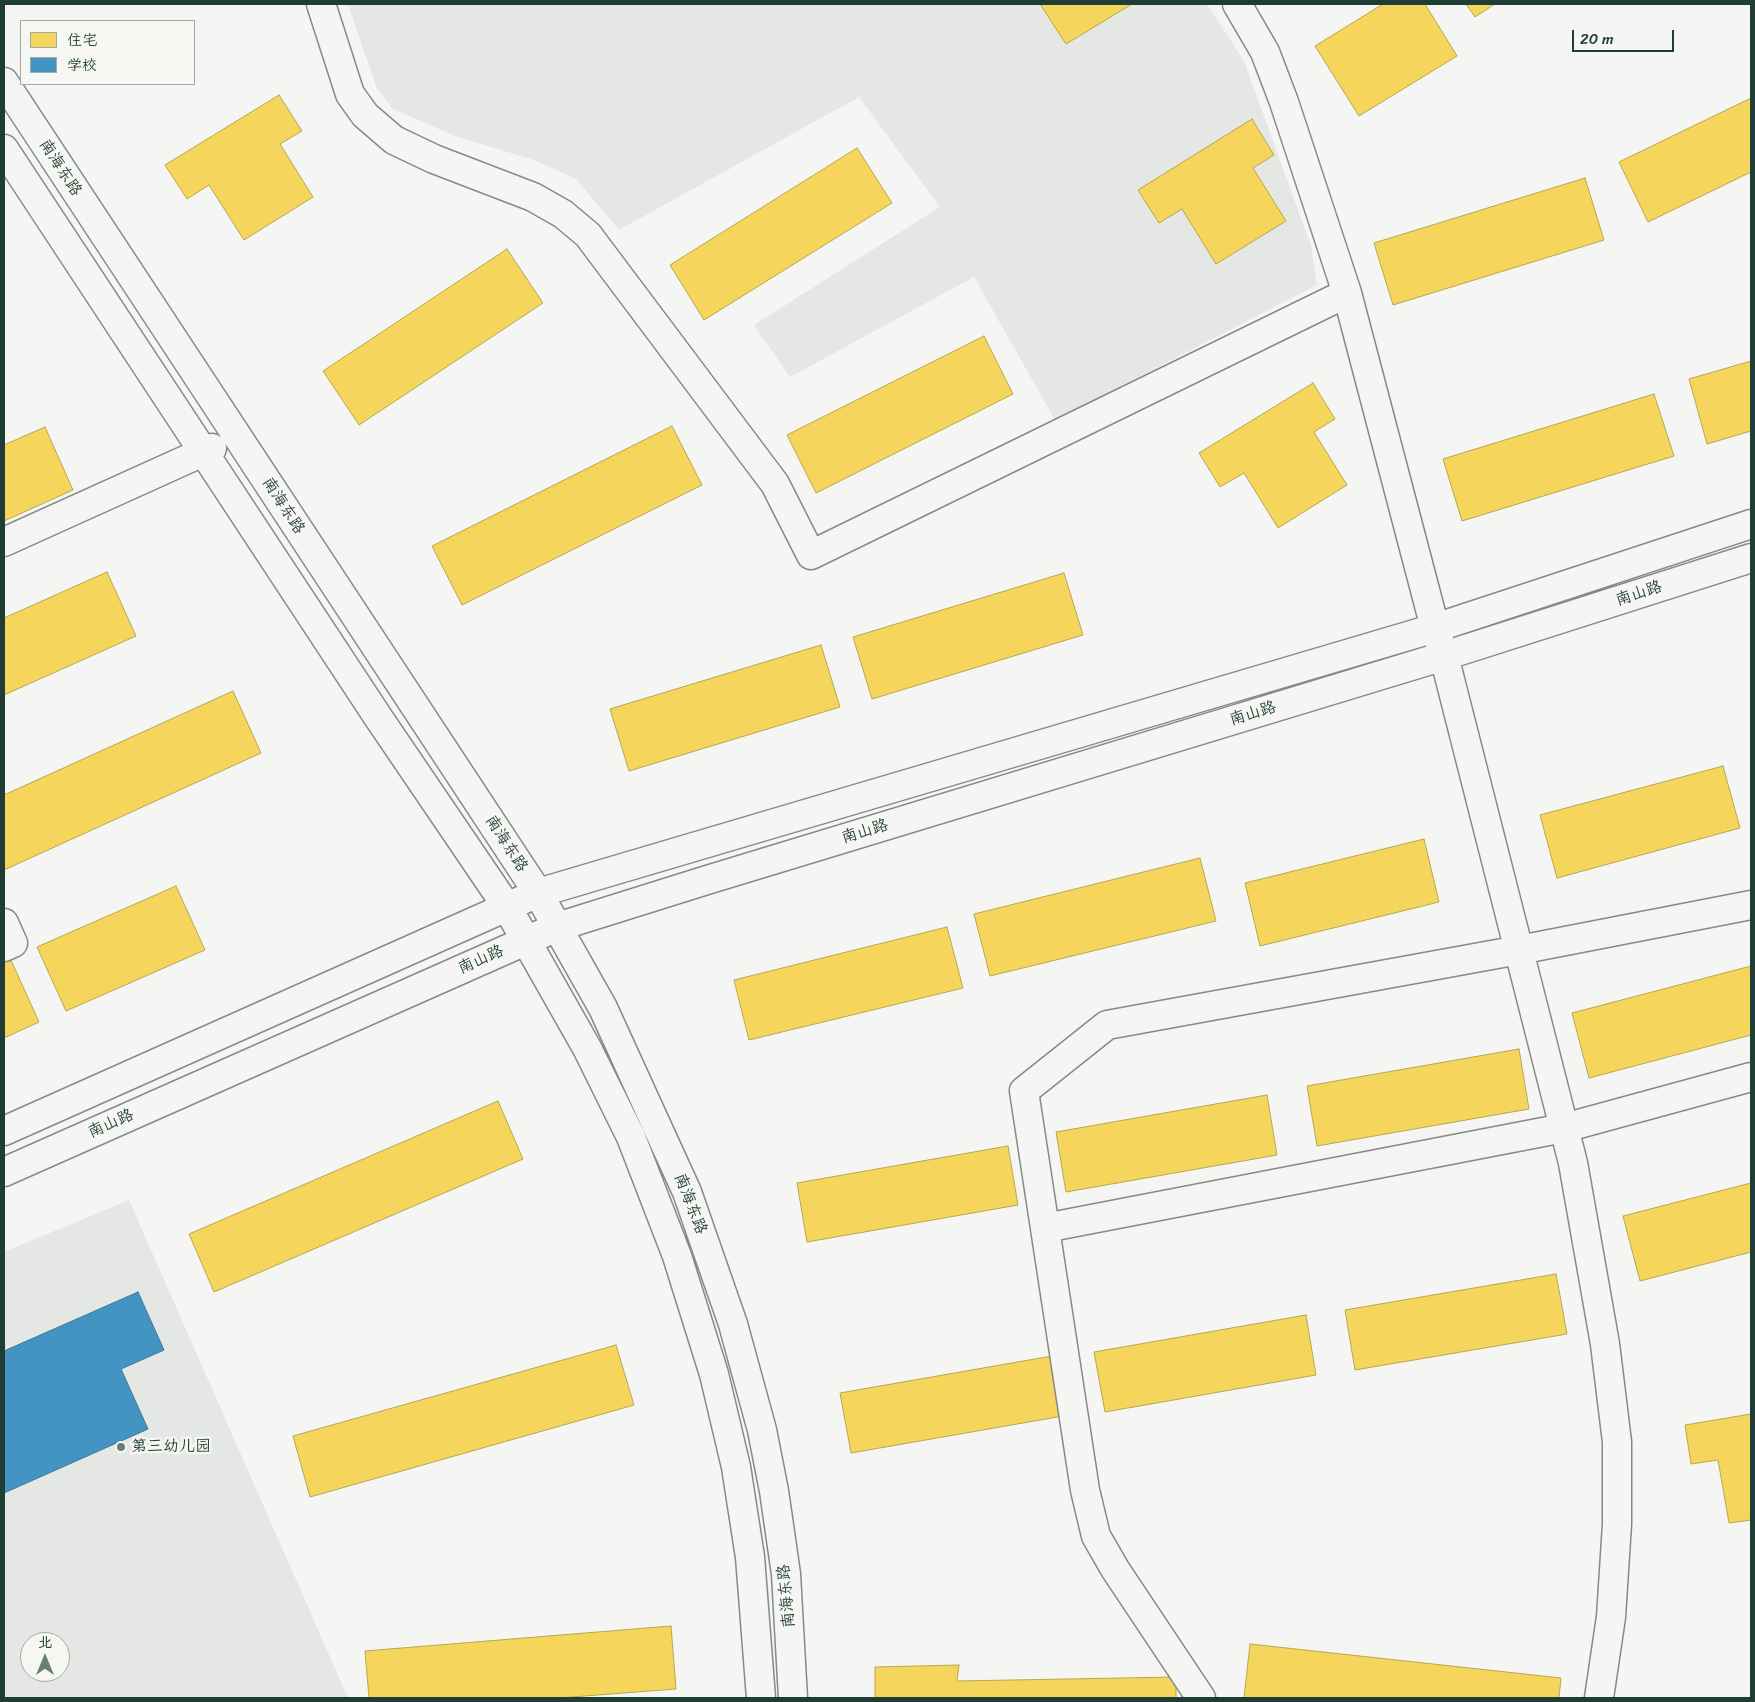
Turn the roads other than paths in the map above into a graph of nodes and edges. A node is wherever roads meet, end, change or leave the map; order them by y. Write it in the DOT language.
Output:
graph roads {
  1 [pos="321,4"];
  2 [pos="1237,4"];
  3 [pos="4,82"];
  4 [pos="4,149"];
  5 [pos="1347,293"];
  6 [pos="212,448"];
  7 [pos="1751,524"];
  8 [pos="4,542"];
  9 [pos="1751,558"];
  10 [pos="1435,628"];
  11 [pos="1444,656"];
  12 [pos="538,893"];
  13 [pos="1751,905"];
  14 [pos="507,907"];
  15 [pos="4,923"];
  16 [pos="558,927"];
  17 [pos="526,940"];
  18 [pos="4,948"];
  19 [pos="1519,950"];
  20 [pos="1751,1077"];
  21 [pos="1564,1128"];
  22 [pos="4,1131"];
  23 [pos="4,1172"];
  24 [pos="1045,1228"];
  25 [pos="761,1698"];
  26 [pos="793,1698"];
  27 [pos="1201,1698"];
  28 [pos="1598,1698"];
  1 -- 5 [label="street"];
  2 -- 5 [label="street"];
  3 -- 12 [label="street, 南海东路"];
  4 -- 14 [label="street, 南海东路"];
  5 -- 10 [label="street"];
  6 -- 8 [label="street"];
  7 -- 10 [label="street, 南山路"];
  9 -- 11 [label="street, 南山路"];
  10 -- 11 [label="street"];
  10 -- 12 [label="street, 南山路"];
  11 -- 16 [label="street, 南山路"];
  11 -- 19 [label="street"];
  12 -- 14 [label="street, 南山路"];
  12 -- 16 [label="street, 南海东路"];
  13 -- 19 [label="street"];
  14 -- 17 [label="street, 南海东路"];
  14 -- 22 [label="street, 南山路"];
  15 -- 18 [label="street"];
  16 -- 17 [label="street, 南山路"];
  16 -- 26 [label="street, 南海东路"];
  17 -- 23 [label="street, 南山路"];
  17 -- 25 [label="street, 南海东路"];
  19 -- 21 [label="street"];
  19 -- 24 [label="street"];
  20 -- 21 [label="street"];
  21 -- 24 [label="street"];
  21 -- 28 [label="street"];
  24 -- 27 [label="street"];
}
